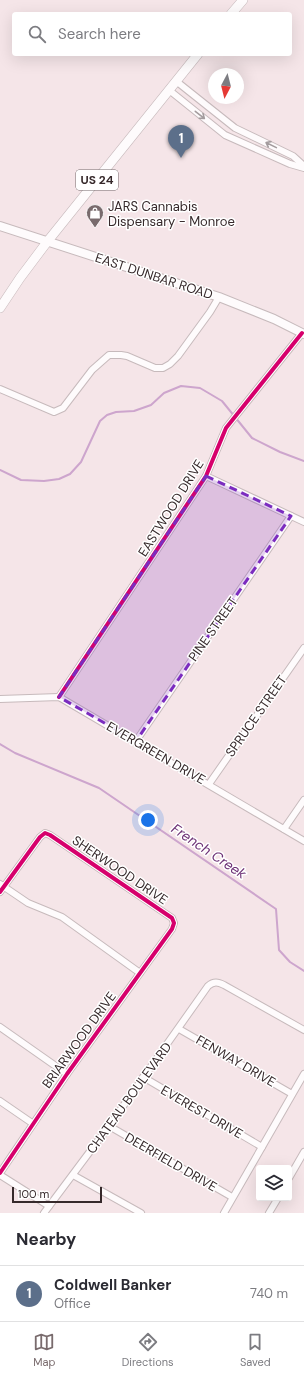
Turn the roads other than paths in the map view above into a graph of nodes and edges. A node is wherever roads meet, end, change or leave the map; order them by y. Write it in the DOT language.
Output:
graph roads {
  1 [pos="242,0"];
  2 [pos="233,12"];
  3 [pos="196,56"];
  4 [pos="176,81"];
  5 [pos="169,90"];
  6 [pos="304,167"];
  7 [pos="0,226"];
  8 [pos="47,242"];
  9 [pos="219,297"];
  10 [pos="0,308"];
  11 [pos="303,334"];
  12 [pos="0,389"];
  13 [pos="206,476"];
  14 [pos="291,516"];
  15 [pos="304,522"];
  16 [pos="304,648"];
  17 [pos="59,697"];
  18 [pos="0,699"];
  19 [pos="136,741"];
  20 [pos="209,784"];
  21 [pos="304,800"];
  22 [pos="284,829"];
  23 [pos="304,841"];
  24 [pos="2,885"];
  25 [pos="0,892"];
  26 [pos="173,920"];
  27 [pos="140,972"];
  28 [pos="0,1027"];
  29 [pos="179,1029"];
  30 [pos="304,1030"];
  31 [pos="66,1074"];
  32 [pos="304,1074"];
  33 [pos="143,1077"];
  34 [pos="292,1094"];
  35 [pos="0,1101"];
  36 [pos="32,1124"];
  37 [pos="109,1126"];
  38 [pos="262,1147"];
  39 [pos="304,1152"];
  40 [pos="292,1173"];
  41 [pos="0,1174"];
  42 [pos="73,1175"];
  43 [pos="232,1197"];
  44 [pos="276,1201"];
  45 [pos="49,1206"];
  46 [pos="44,1213"];
  47 [pos="141,1213"];
  48 [pos="224,1213"];
  49 [pos="269,1213"];
  1 -- 2 [label="main road"];
  3 -- 4 [label="main road, US 24"];
  4 -- 5 [label="main road, US 24"];
  6 -- 4 [label="street, one-way"];
  5 -- 6 [label="street, one-way"];
  5 -- 8 [label="main road, US 24"];
  7 -- 8 [label="street, EAST DUNBAR ROAD"];
  8 -- 9 [label="street, EAST DUNBAR ROAD"];
  8 -- 10 [label="main road, US 24"];
  9 -- 11 [label="street, EAST DUNBAR ROAD"];
  9 -- 12 [label="street"];
  11 -- 13 [label="street, EASTWOOD DRIVE"];
  13 -- 14 [label="street"];
  13 -- 17 [label="street, EASTWOOD DRIVE"];
  14 -- 15 [label="street"];
  14 -- 19 [label="street, PINE STREET"];
  16 -- 20 [label="street, SPRUCE STREET"];
  17 -- 18 [label="street"];
  17 -- 19 [label="street, EVERGREEN DRIVE"];
  19 -- 20 [label="street, EVERGREEN DRIVE"];
  20 -- 22 [label="street, EVERGREEN DRIVE"];
  21 -- 22 [label="street"];
  22 -- 23 [label="street, EVERGREEN DRIVE"];
  24 -- 25 [label="street"];
  24 -- 26 [label="street, SHERWOOD DRIVE"];
  24 -- 27 [label="street"];
  26 -- 27 [label="street, BRIARWOOD DRIVE"];
  27 -- 31 [label="street, BRIARWOOD DRIVE"];
  28 -- 31 [label="street"];
  29 -- 30 [label="street, CHATEAU BOULEVARD"];
  29 -- 33 [label="street, CHATEAU BOULEVARD"];
  29 -- 34 [label="street, FENWAY DRIVE"];
  31 -- 36 [label="street, BRIARWOOD DRIVE"];
  32 -- 34 [label="street"];
  33 -- 37 [label="street, CHATEAU BOULEVARD"];
  33 -- 38 [label="street, EVEREST DRIVE"];
  34 -- 38 [label="street"];
  35 -- 36 [label="street"];
  36 -- 41 [label="street, BRIARWOOD DRIVE"];
  37 -- 42 [label="street, CHATEAU BOULEVARD"];
  37 -- 43 [label="street, DEERFIELD DRIVE"];
  38 -- 43 [label="street"];
  39 -- 40 [label="street"];
  41 -- 45 [label="street"];
  42 -- 45 [label="street, CHATEAU BOULEVARD"];
  42 -- 47 [label="street"];
  43 -- 48 [label="street"];
  44 -- 49 [label="street"];
  45 -- 46 [label="street, CHATEAU BOULEVARD"];
}
